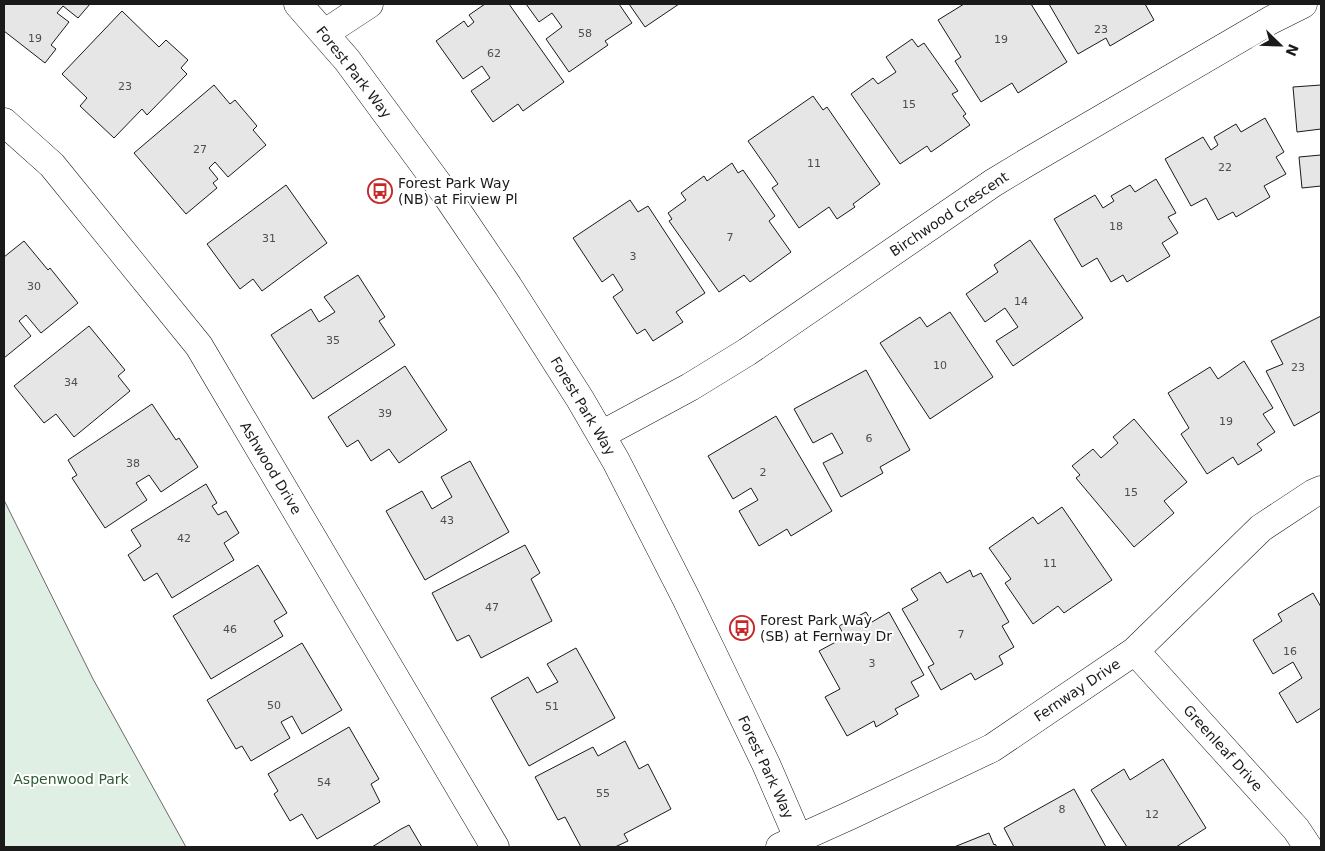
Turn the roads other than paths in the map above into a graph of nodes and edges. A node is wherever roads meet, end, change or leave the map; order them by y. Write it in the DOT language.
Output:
graph roads {
  1 [pos="298,4"];
  2 [pos="369,4"];
  3 [pos="1303,4"];
  4 [pos="325,32"];
  5 [pos="4,122"];
  6 [pos="601,435"];
  7 [pos="1321,490"];
  8 [pos="1135,651"];
  9 [pos="794,845"];
  10 [pos="495,847"];
  11 [pos="1308,847"];
  1 -- 4 [label="street, Forest Park Way"];
  2 -- 4 [label="street"];
  3 -- 6 [label="street, Birchwood Crescent"];
  4 -- 6 [label="street, Forest Park Way"];
  5 -- 10 [label="street, Ashwood Drive"];
  6 -- 9 [label="street, Forest Park Way"];
  7 -- 8 [label="street, Fernway Drive"];
  8 -- 9 [label="street, Fernway Drive"];
  8 -- 11 [label="street, Greenleaf Drive"];
}
